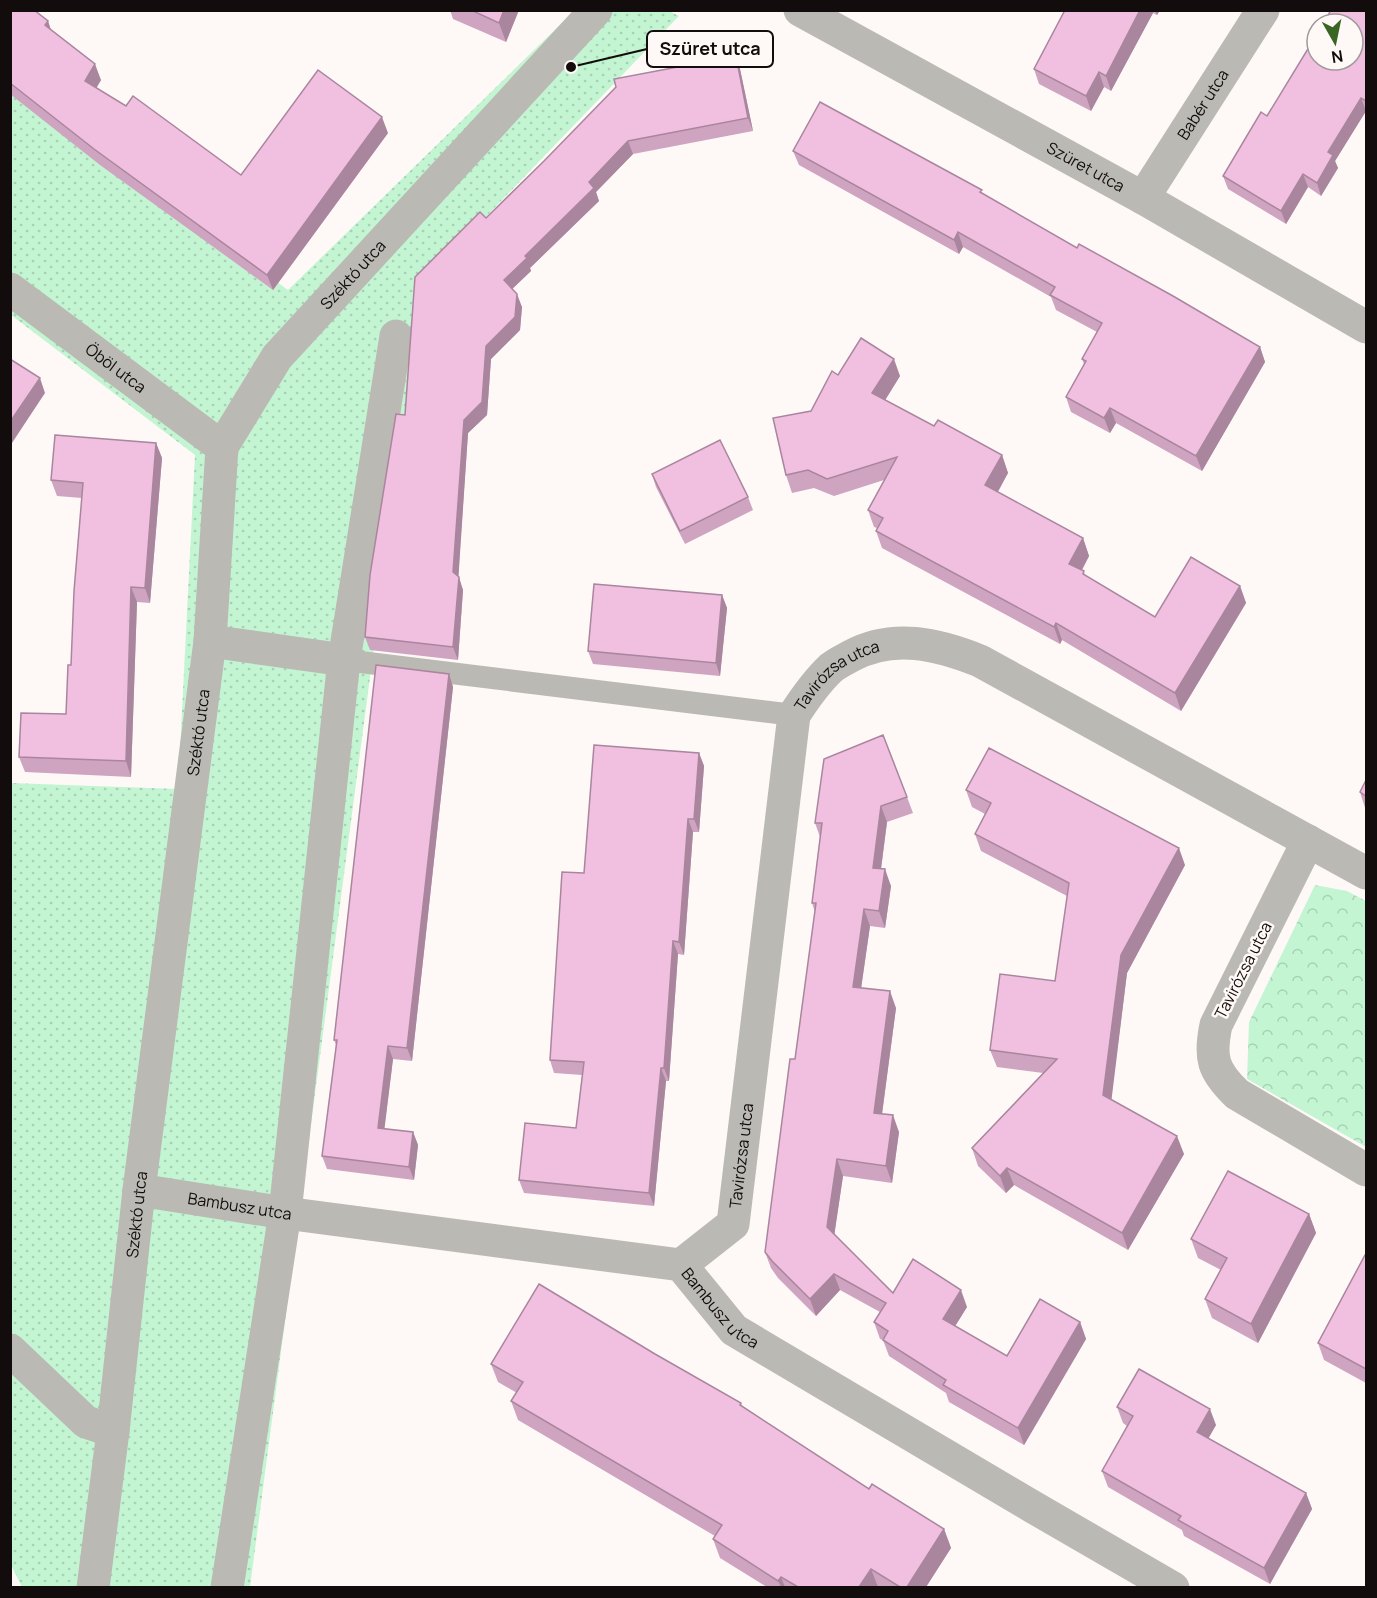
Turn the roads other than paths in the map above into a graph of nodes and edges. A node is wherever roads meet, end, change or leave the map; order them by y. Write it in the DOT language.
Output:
graph roads {
  1 [pos="596,10"];
  2 [pos="800,10"];
  3 [pos="1263,10"];
  4 [pos="1143,198"];
  5 [pos="10,289"];
  6 [pos="1366,327"];
  7 [pos="396,336"];
  8 [pos="222,447"];
  9 [pos="210,641"];
  10 [pos="344,660"];
  11 [pos="794,716"];
  12 [pos="1308,841"];
  13 [pos="1366,873"];
  14 [pos="1366,1170"];
  15 [pos="139,1190"];
  16 [pos="285,1213"];
  17 [pos="681,1265"];
  18 [pos="10,1350"];
  19 [pos="113,1431"];
  20 [pos="93,1587"];
  21 [pos="227,1587"];
  22 [pos="1173,1587"];
  1 -- 8 [label="street, Széktó utca"];
  2 -- 4 [label="street, Szüret utca"];
  3 -- 4 [label="street, Babér utca"];
  4 -- 6 [label="street, Szüret utca"];
  5 -- 8 [label="street, Öböl utca"];
  7 -- 10 [label="street"];
  8 -- 9 [label="street, Széktó utca"];
  9 -- 10 [label="street"];
  9 -- 15 [label="street, Széktó utca"];
  10 -- 11 [label="lane"];
  10 -- 16 [label="street"];
  11 -- 12 [label="street, Tavirózsa utca"];
  11 -- 17 [label="street, Tavirózsa utca"];
  12 -- 13 [label="street, Tavirózsa utca"];
  12 -- 14 [label="street, Tavirózsa utca"];
  15 -- 16 [label="street, Bambusz utca"];
  15 -- 19 [label="street, Széktó utca"];
  16 -- 17 [label="street, Bambusz utca"];
  16 -- 21 [label="street"];
  17 -- 22 [label="street, Bambusz utca"];
  18 -- 19 [label="street"];
  19 -- 20 [label="street, Széktó utca"];
}
